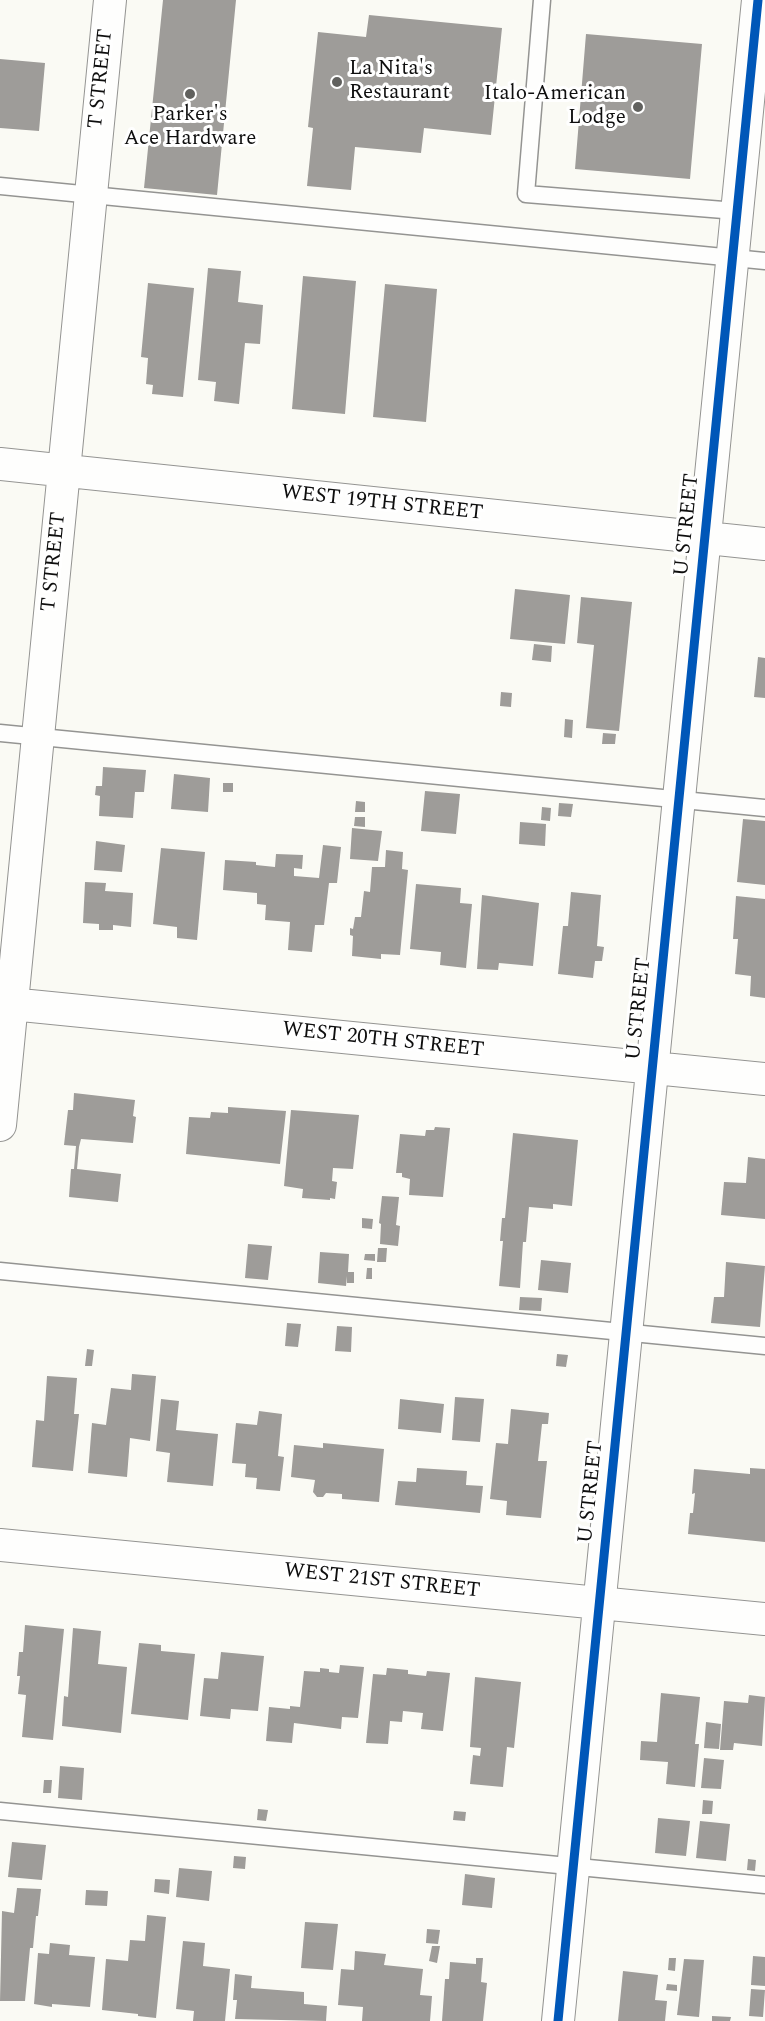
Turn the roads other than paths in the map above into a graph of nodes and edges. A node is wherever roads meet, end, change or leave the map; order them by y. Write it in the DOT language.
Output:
graph roads {
  1 [pos="110,0"];
  2 [pos="543,0"];
  3 [pos="758,0"];
  4 [pos="0,186"];
  5 [pos="90,194"];
  6 [pos="736,211"];
  7 [pos="732,258"];
  8 [pos="765,261"];
  9 [pos="0,464"];
  10 [pos="64,471"];
  11 [pos="704,538"];
  12 [pos="765,544"];
  13 [pos="0,733"];
  14 [pos="38,737"];
  15 [pos="679,800"];
  16 [pos="765,808"];
  17 [pos="6,1004"];
  18 [pos="652,1067"];
  19 [pos="765,1079"];
  20 [pos="0,1125"];
  21 [pos="0,1271"];
  22 [pos="626,1333"];
  23 [pos="765,1346"];
  24 [pos="0,1545"];
  25 [pos="599,1603"];
  26 [pos="765,1619"];
  27 [pos="0,1811"];
  28 [pos="573,1866"];
  29 [pos="765,1885"];
  30 [pos="558,2021"];
  1 -- 5 [label="street, T STREET"];
  2 -- 6 [label="lane"];
  3 -- 6 [label="street, U STREET"];
  4 -- 5 [label="lane"];
  5 -- 7 [label="lane"];
  5 -- 10 [label="street, T STREET"];
  6 -- 7 [label="street, U STREET"];
  7 -- 8 [label="lane"];
  7 -- 11 [label="street, U STREET"];
  9 -- 10 [label="street, WEST 19TH STREET"];
  10 -- 11 [label="street, WEST 19TH STREET"];
  10 -- 14 [label="street, T STREET"];
  11 -- 12 [label="street, WEST 19TH STREET"];
  11 -- 15 [label="street, U STREET"];
  13 -- 14 [label="lane"];
  14 -- 15 [label="lane"];
  14 -- 17 [label="street, T STREET"];
  15 -- 16 [label="lane"];
  15 -- 18 [label="street, U STREET"];
  17 -- 18 [label="street, WEST 20TH STREET"];
  17 -- 20 [label="street, T STREET"];
  18 -- 19 [label="street, WEST 20TH STREET"];
  18 -- 22 [label="street, U STREET"];
  21 -- 22 [label="lane"];
  22 -- 23 [label="lane"];
  22 -- 25 [label="street, U STREET"];
  24 -- 25 [label="street, WEST 21ST STREET"];
  25 -- 26 [label="street, WEST 21ST STREET"];
  25 -- 28 [label="street, U STREET"];
  27 -- 28 [label="lane"];
  28 -- 29 [label="lane"];
  28 -- 30 [label="street, U STREET"];
}
